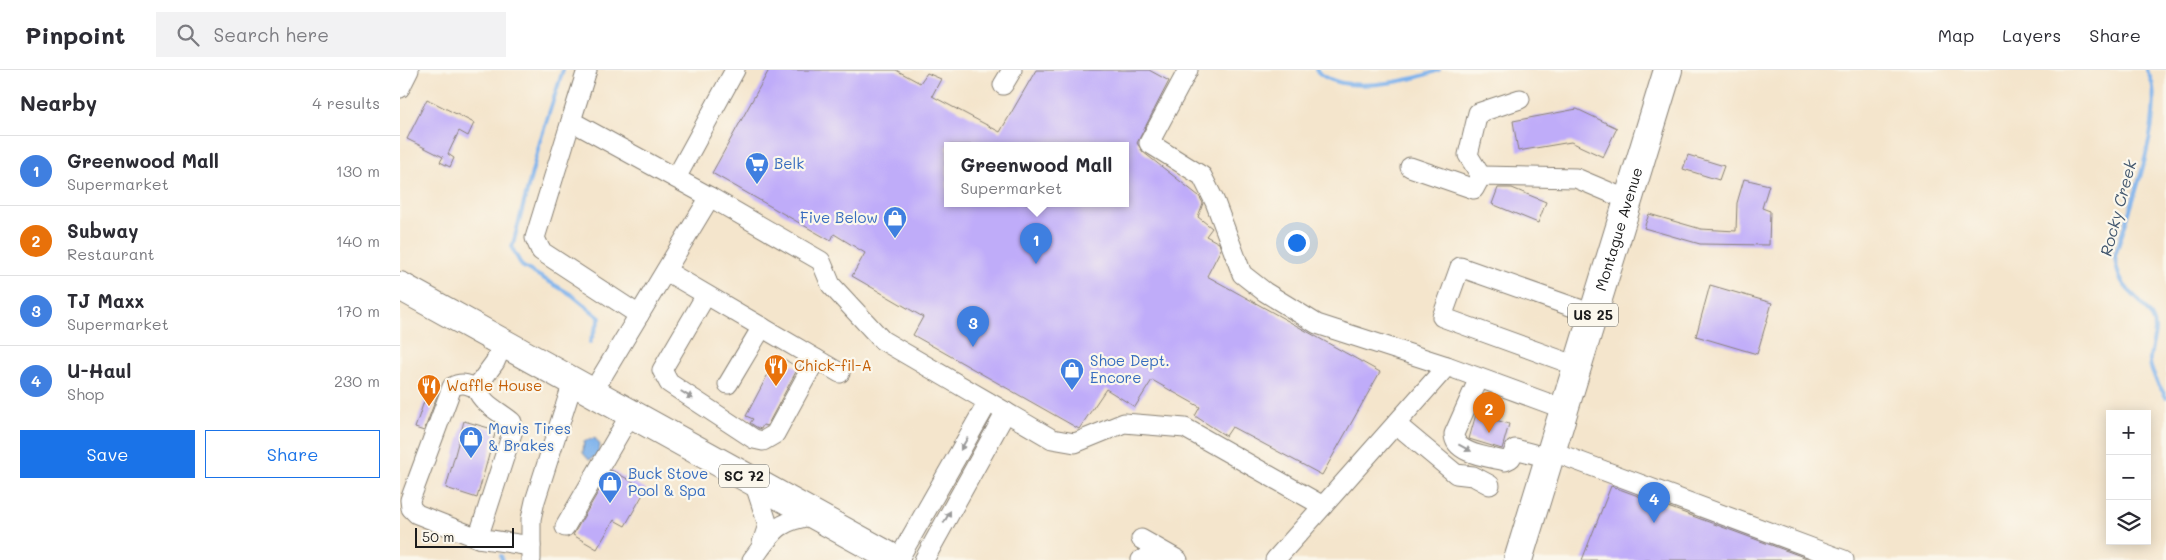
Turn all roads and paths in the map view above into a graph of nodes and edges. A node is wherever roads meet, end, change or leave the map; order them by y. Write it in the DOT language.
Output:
graph roads {
  1 [pos="409,70"];
  2 [pos="588,70"];
  3 [pos="735,70"];
  4 [pos="1668,70"];
  5 [pos="1180,73"];
  6 [pos="400,88"];
  7 [pos="1520,99"];
  8 [pos="572,121"];
  9 [pos="1410,167"];
  10 [pos="1481,176"];
  11 [pos="676,178"];
  12 [pos="710,197"];
  13 [pos="1628,200"];
  14 [pos="666,271"];
  15 [pos="400,286"];
  16 [pos="706,294"];
  17 [pos="1593,314"];
  18 [pos="639,315"];
  19 [pos="762,327"];
  20 [pos="503,344"];
  21 [pos="816,359"];
  22 [pos="1448,366"];
  23 [pos="1577,366"];
  24 [pos="840,373"];
  25 [pos="1479,378"];
  26 [pos="728,384"];
  27 [pos="476,388"];
  28 [pos="582,388"];
  29 [pos="988,402"];
  30 [pos="1564,409"];
  31 [pos="1006,412"];
  32 [pos="630,415"];
  33 [pos="1396,424"];
  34 [pos="1550,454"];
  35 [pos="754,482"];
  36 [pos="1490,485"];
  37 [pos="1323,506"];
  38 [pos="816,515"];
  39 [pos="565,527"];
  40 [pos="478,538"];
  41 [pos="1141,540"];
  42 [pos="531,553"];
  43 [pos="756,554"];
  44 [pos="897,560"];
  45 [pos="924,560"];
  46 [pos="1141,560"];
  47 [pos="1157,560"];
  48 [pos="1178,560"];
  49 [pos="1275,560"];
  50 [pos="1518,560"];
  51 [pos="1844,560"];
  1 -- 6 [label="street"];
  2 -- 8 [label="street"];
  3 -- 11 [label="street"];
  4 -- 13 [label="highway, Montague Avenue / US 25"];
  5 -- 22 [label="street"];
  7 -- 10 [label="street"];
  8 -- 11 [label="street"];
  8 -- 18 [label="street"];
  9 -- 10 [label="street"];
  10 -- 13 [label="street"];
  11 -- 12 [label="street"];
  12 -- 14 [label="street"];
  12 -- 29 [label="street"];
  13 -- 17 [label="highway, Montague Avenue / US 25"];
  14 -- 16 [label="street"];
  14 -- 18 [label="street"];
  15 -- 20 [label="highway, SC 72"];
  16 -- 19 [label="street"];
  16 -- 21 [label="street, one-way"];
  17 -- 23 [label="highway, Montague Avenue / US 25"];
  17 -- 23 [label="street"];
  18 -- 28 [label="street"];
  19 -- 21 [label="street"];
  19 -- 26 [label="street"];
  20 -- 27 [label="street"];
  20 -- 28 [label="highway, SC 72"];
  21 -- 24 [label="street"];
  22 -- 25 [label="street"];
  22 -- 33 [label="street"];
  23 -- 30 [label="highway, Montague Avenue / US 25"];
  25 -- 30 [label="street"];
  25 -- 34 [label="street, one-way"];
  27 -- 40 [label="street"];
  27 -- 40 [label="street"];
  28 -- 32 [label="highway, SC 72"];
  28 -- 42 [label="street"];
  29 -- 31 [label="street"];
  29 -- 44 [label="street, one-way"];
  30 -- 34 [label="highway, Montague Avenue / US 25"];
  31 -- 37 [label="street"];
  45 -- 31 [label="street, one-way"];
  32 -- 35 [label="highway, SC 72"];
  32 -- 39 [label="street"];
  33 -- 36 [label="street"];
  33 -- 37 [label="street"];
  34 -- 50 [label="highway, Montague Avenue / US 25"];
  34 -- 51 [label="street"];
  35 -- 38 [label="highway, SC 72"];
  35 -- 43 [label="street"];
  37 -- 49 [label="street"];
  38 -- 43 [label="street"];
  38 -- 44 [label="highway, SC 72"];
  40 -- 42 [label="street"];
  41 -- 48 [label="street"];
  46 -- 47 [label="street"];
}
